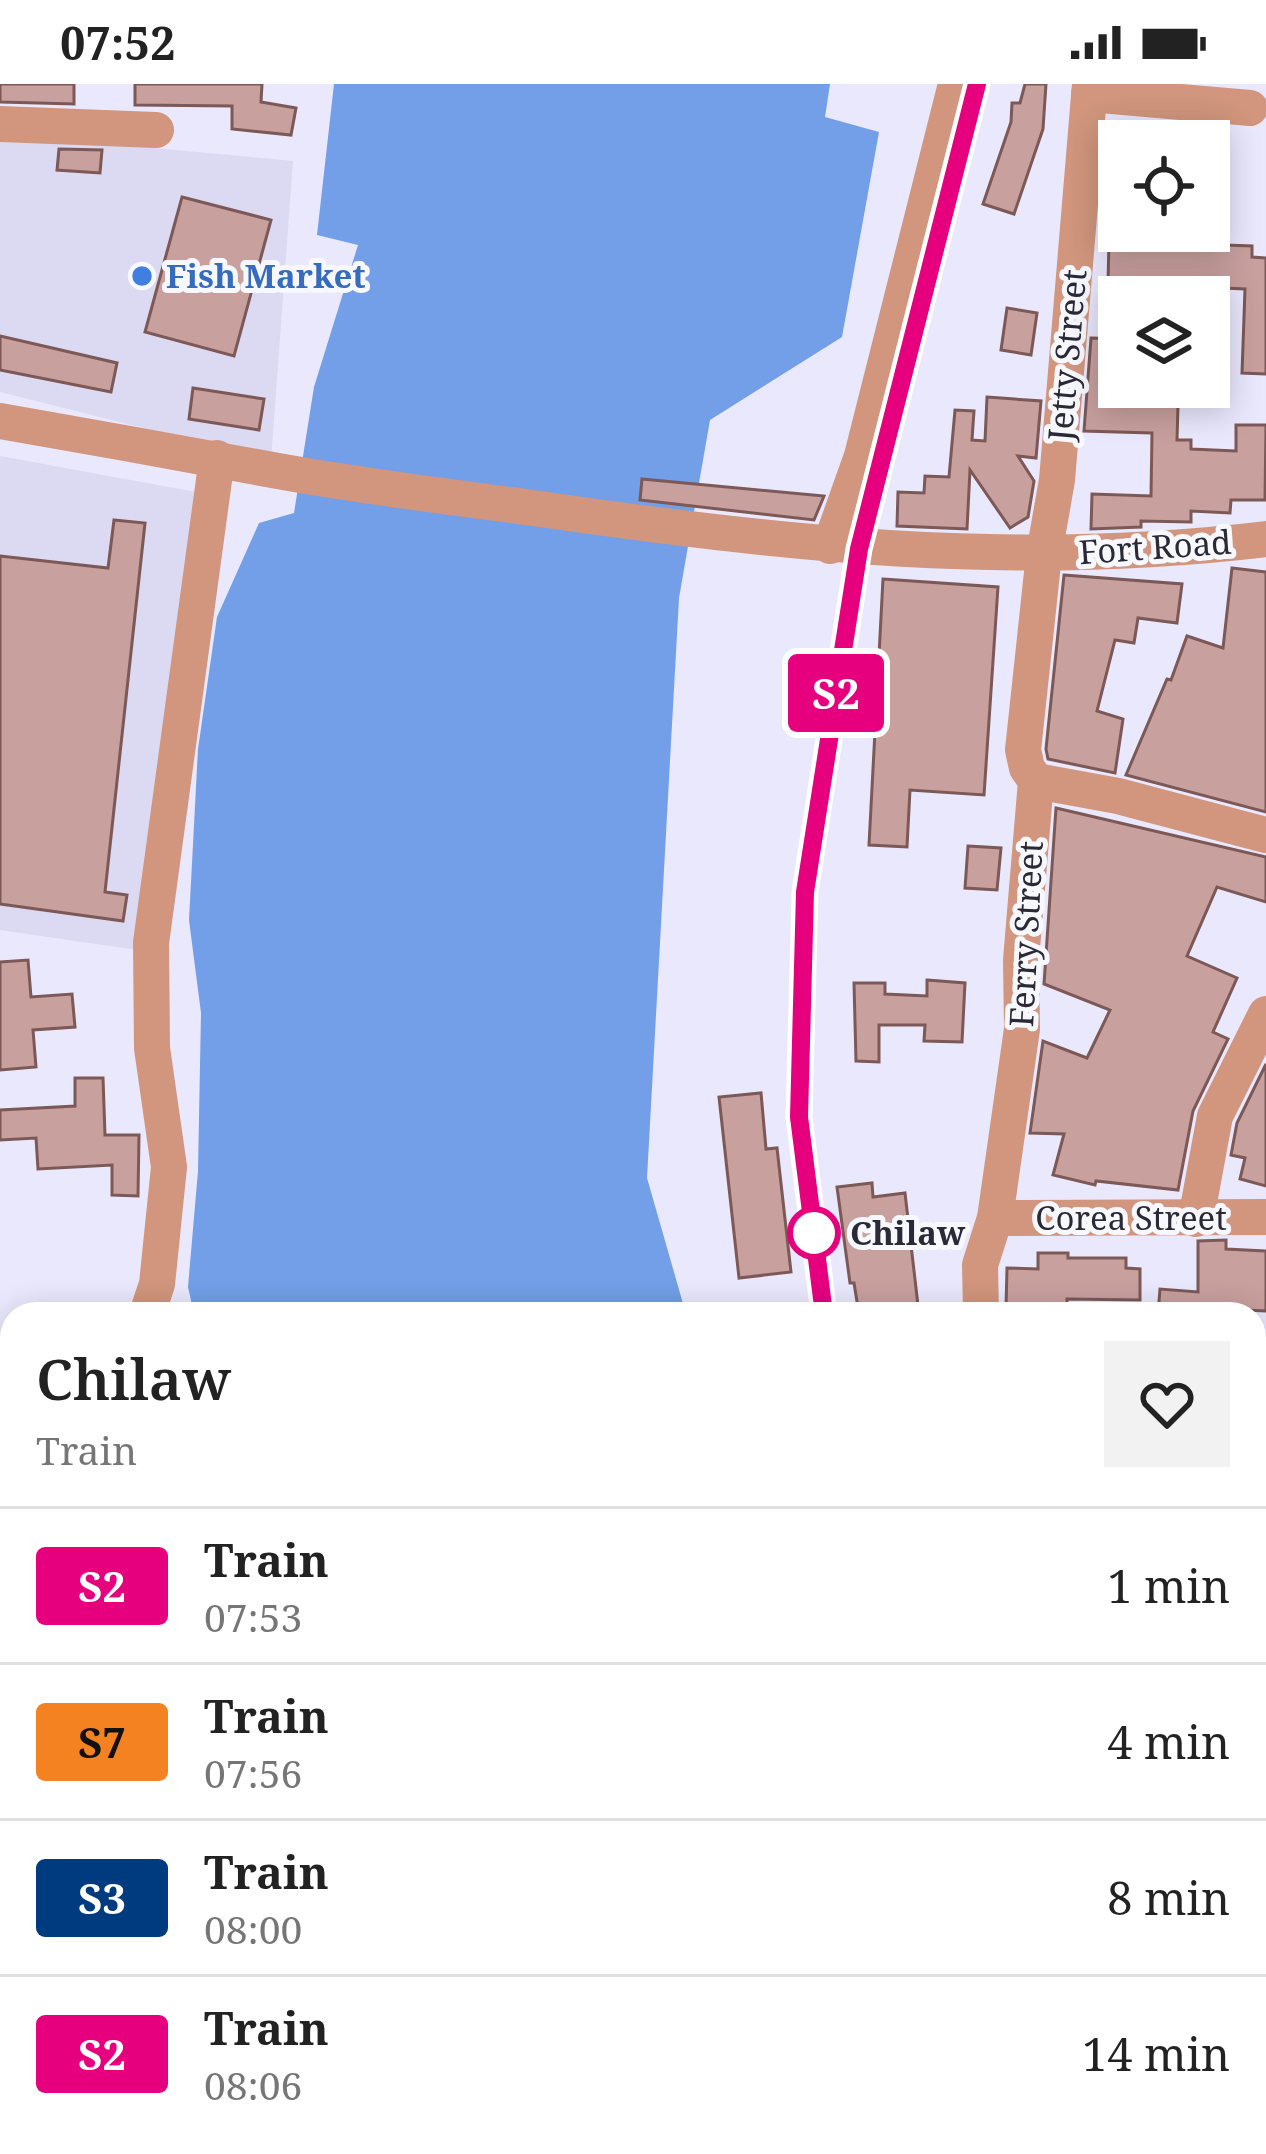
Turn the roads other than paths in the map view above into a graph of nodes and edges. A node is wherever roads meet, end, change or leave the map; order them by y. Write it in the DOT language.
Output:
graph roads {
  1 [pos="956,84"];
  2 [pos="1090,89"];
  3 [pos="1250,108"];
  4 [pos="0,124"];
  5 [pos="156,130"];
  6 [pos="0,421"];
  7 [pos="217,458"];
  8 [pos="1266,539"];
  9 [pos="830,546"];
  10 [pos="1044,554"];
  11 [pos="1036,781"];
  12 [pos="1266,836"];
  13 [pos="1266,1014"];
  14 [pos="1266,1217"];
  15 [pos="995,1218"];
  16 [pos="1196,1219"];
  17 [pos="152,1302"];
  18 [pos="981,1302"];
  1 -- 9 [label="street"];
  2 -- 3 [label="street"];
  2 -- 10 [label="street, Jetty Street"];
  4 -- 5 [label="street"];
  6 -- 7 [label="street, Fort Road"];
  7 -- 9 [label="street, Fort Road"];
  7 -- 17 [label="street"];
  8 -- 10 [label="street, Fort Road"];
  9 -- 10 [label="street, Fort Road"];
  10 -- 11 [label="street, Ferry Street"];
  11 -- 12 [label="street"];
  11 -- 15 [label="street, Ferry Street"];
  13 -- 16 [label="street"];
  14 -- 16 [label="street, Corea Street"];
  15 -- 16 [label="street, Corea Street"];
  15 -- 18 [label="street, Ferry Street"];
}
